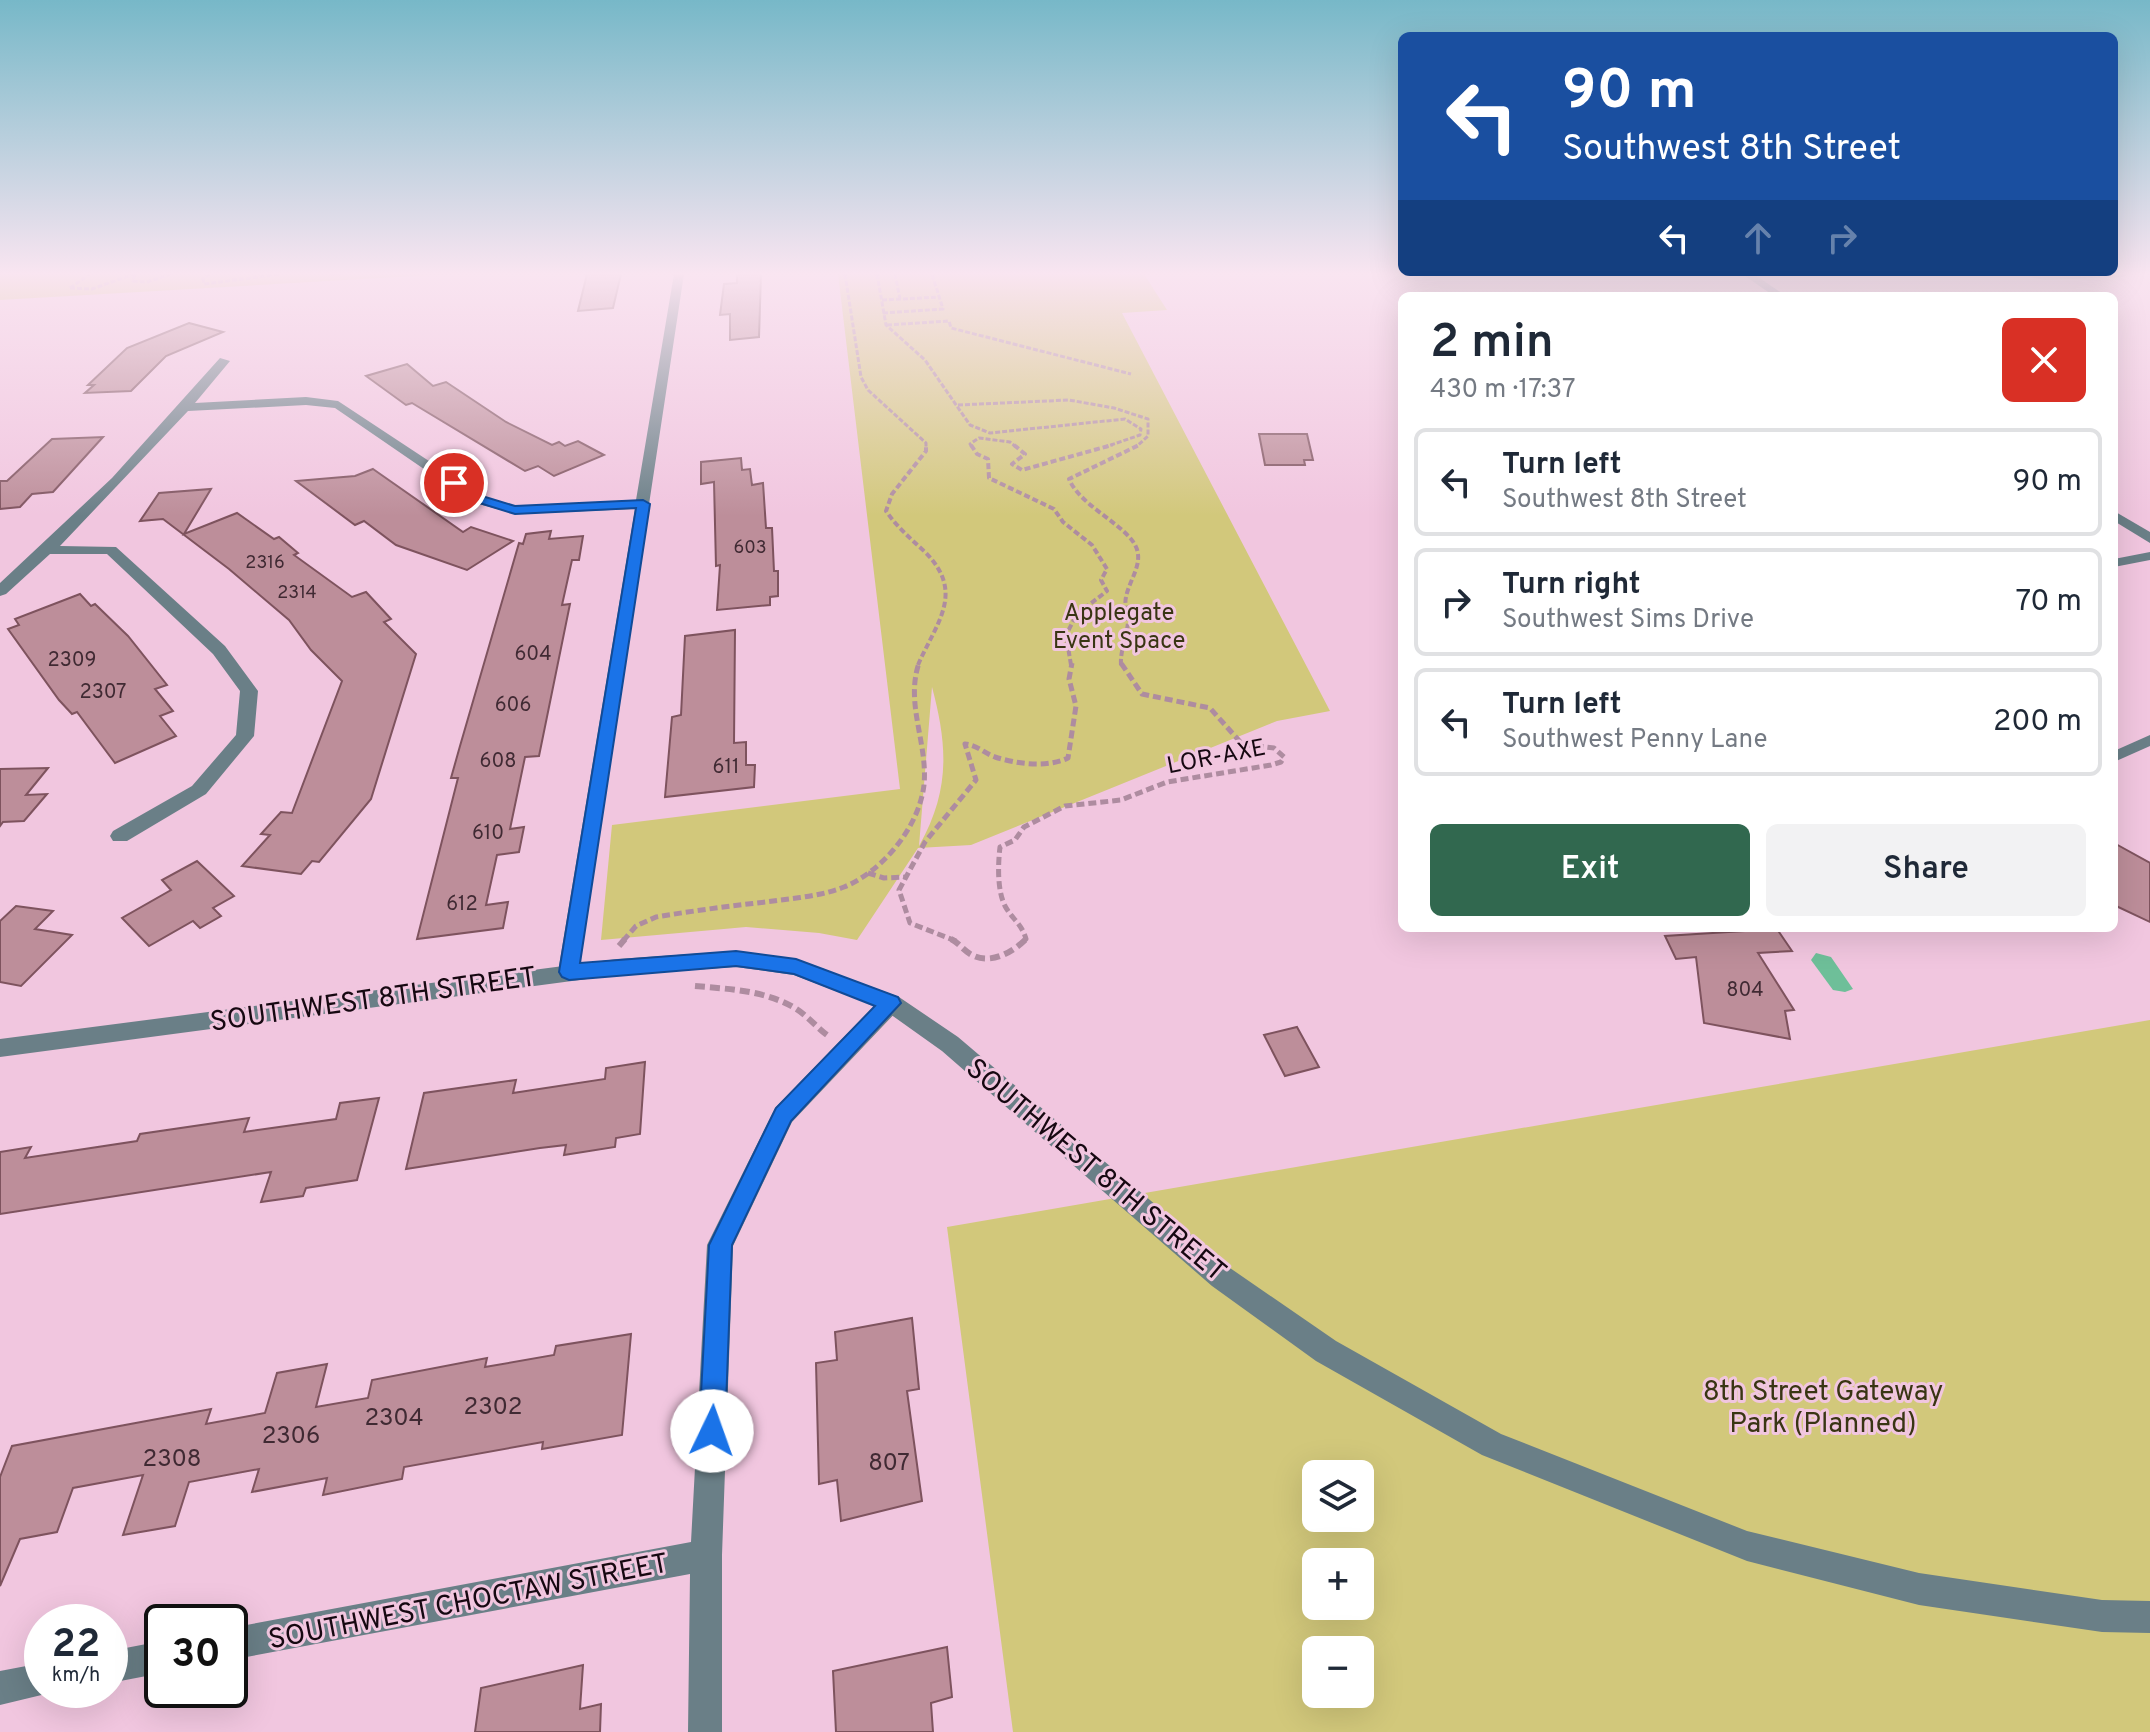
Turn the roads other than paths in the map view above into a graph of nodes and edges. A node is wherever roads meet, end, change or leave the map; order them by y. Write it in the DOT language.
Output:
graph roads {
  1 [pos="666,355"];
  2 [pos="224,361"];
  3 [pos="185,407"];
  4 [pos="643,504"];
  5 [pos="2118,518"];
  6 [pos="2150,539"];
  7 [pos="48,550"];
  8 [pos="2150,556"];
  9 [pos="2118,562"];
  10 [pos="0,591"];
  11 [pos="2150,740"];
  12 [pos="2118,755"];
  13 [pos="120,836"];
  14 [pos="569,972"];
  15 [pos="891,1003"];
  16 [pos="0,1048"];
  17 [pos="706,1555"];
  18 [pos="2150,1617"];
  19 [pos="248,1641"];
  20 [pos="24,1683"];
  21 [pos="0,1688"];
  22 [pos="705,1732"];
  1 -- 4 [label="street"];
  2 -- 3 [label="street"];
  3 -- 4 [label="street"];
  3 -- 7 [label="street"];
  4 -- 14 [label="street"];
  5 -- 6 [label="street"];
  7 -- 10 [label="street"];
  7 -- 13 [label="street"];
  8 -- 9 [label="lane"];
  11 -- 12 [label="lane"];
  14 -- 15 [label="street, SOUTHWEST 8TH STREET"];
  14 -- 16 [label="street, SOUTHWEST 8TH STREET"];
  15 -- 17 [label="street"];
  15 -- 18 [label="street, SOUTHWEST 8TH STREET"];
  17 -- 19 [label="street, SOUTHWEST CHOCTAW STREET"];
  17 -- 22 [label="street"];
  20 -- 21 [label="street"];
}
